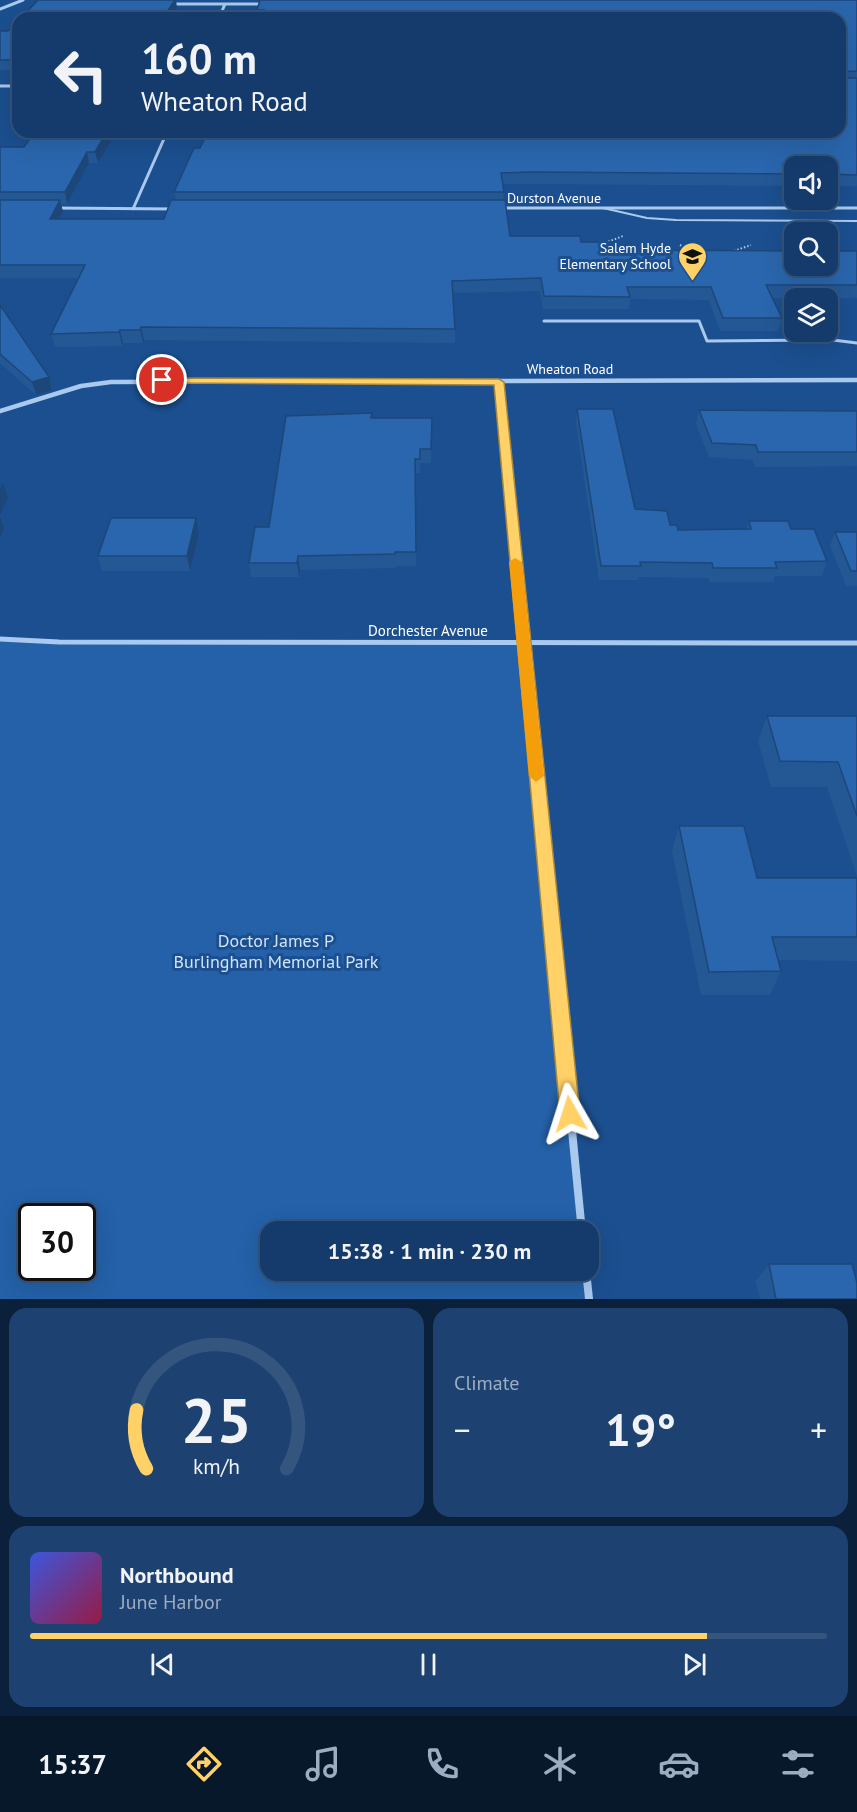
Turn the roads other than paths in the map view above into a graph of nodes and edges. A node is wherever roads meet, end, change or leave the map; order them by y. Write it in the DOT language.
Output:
graph roads {
  1 [pos="24,0"];
  2 [pos="166,4"];
  3 [pos="225,4"];
  4 [pos="273,4"];
  5 [pos="0,9"];
  6 [pos="222,12"];
  7 [pos="164,138"];
  8 [pos="44,208"];
  9 [pos="497,208"];
  10 [pos="603,208"];
  11 [pos="857,208"];
  12 [pos="133,209"];
  13 [pos="180,209"];
  14 [pos="857,221"];
  15 [pos="544,321"];
  16 [pos="857,343"];
  17 [pos="857,380"];
  18 [pos="499,382"];
  19 [pos="0,411"];
  20 [pos="0,639"];
  21 [pos="523,642"];
  22 [pos="857,643"];
  23 [pos="581,1221"];
  24 [pos="587,1281"];
  25 [pos="589,1299"];
  1 -- 5 [label="street"];
  2 -- 3 [label="street"];
  3 -- 4 [label="street"];
  3 -- 6 [label="street"];
  7 -- 12 [label="street"];
  8 -- 12 [label="street"];
  9 -- 10 [label="street, Durston Avenue"];
  10 -- 11 [label="street, Durston Avenue"];
  10 -- 14 [label="lane"];
  12 -- 13 [label="street"];
  15 -- 16 [label="lane"];
  17 -- 18 [label="street, Wheaton Road"];
  18 -- 19 [label="street, Wheaton Road"];
  18 -- 21 [label="street"];
  20 -- 21 [label="street, Dorchester Avenue"];
  21 -- 22 [label="street, Dorchester Avenue"];
  21 -- 23 [label="street"];
  24 -- 25 [label="street"];
}
